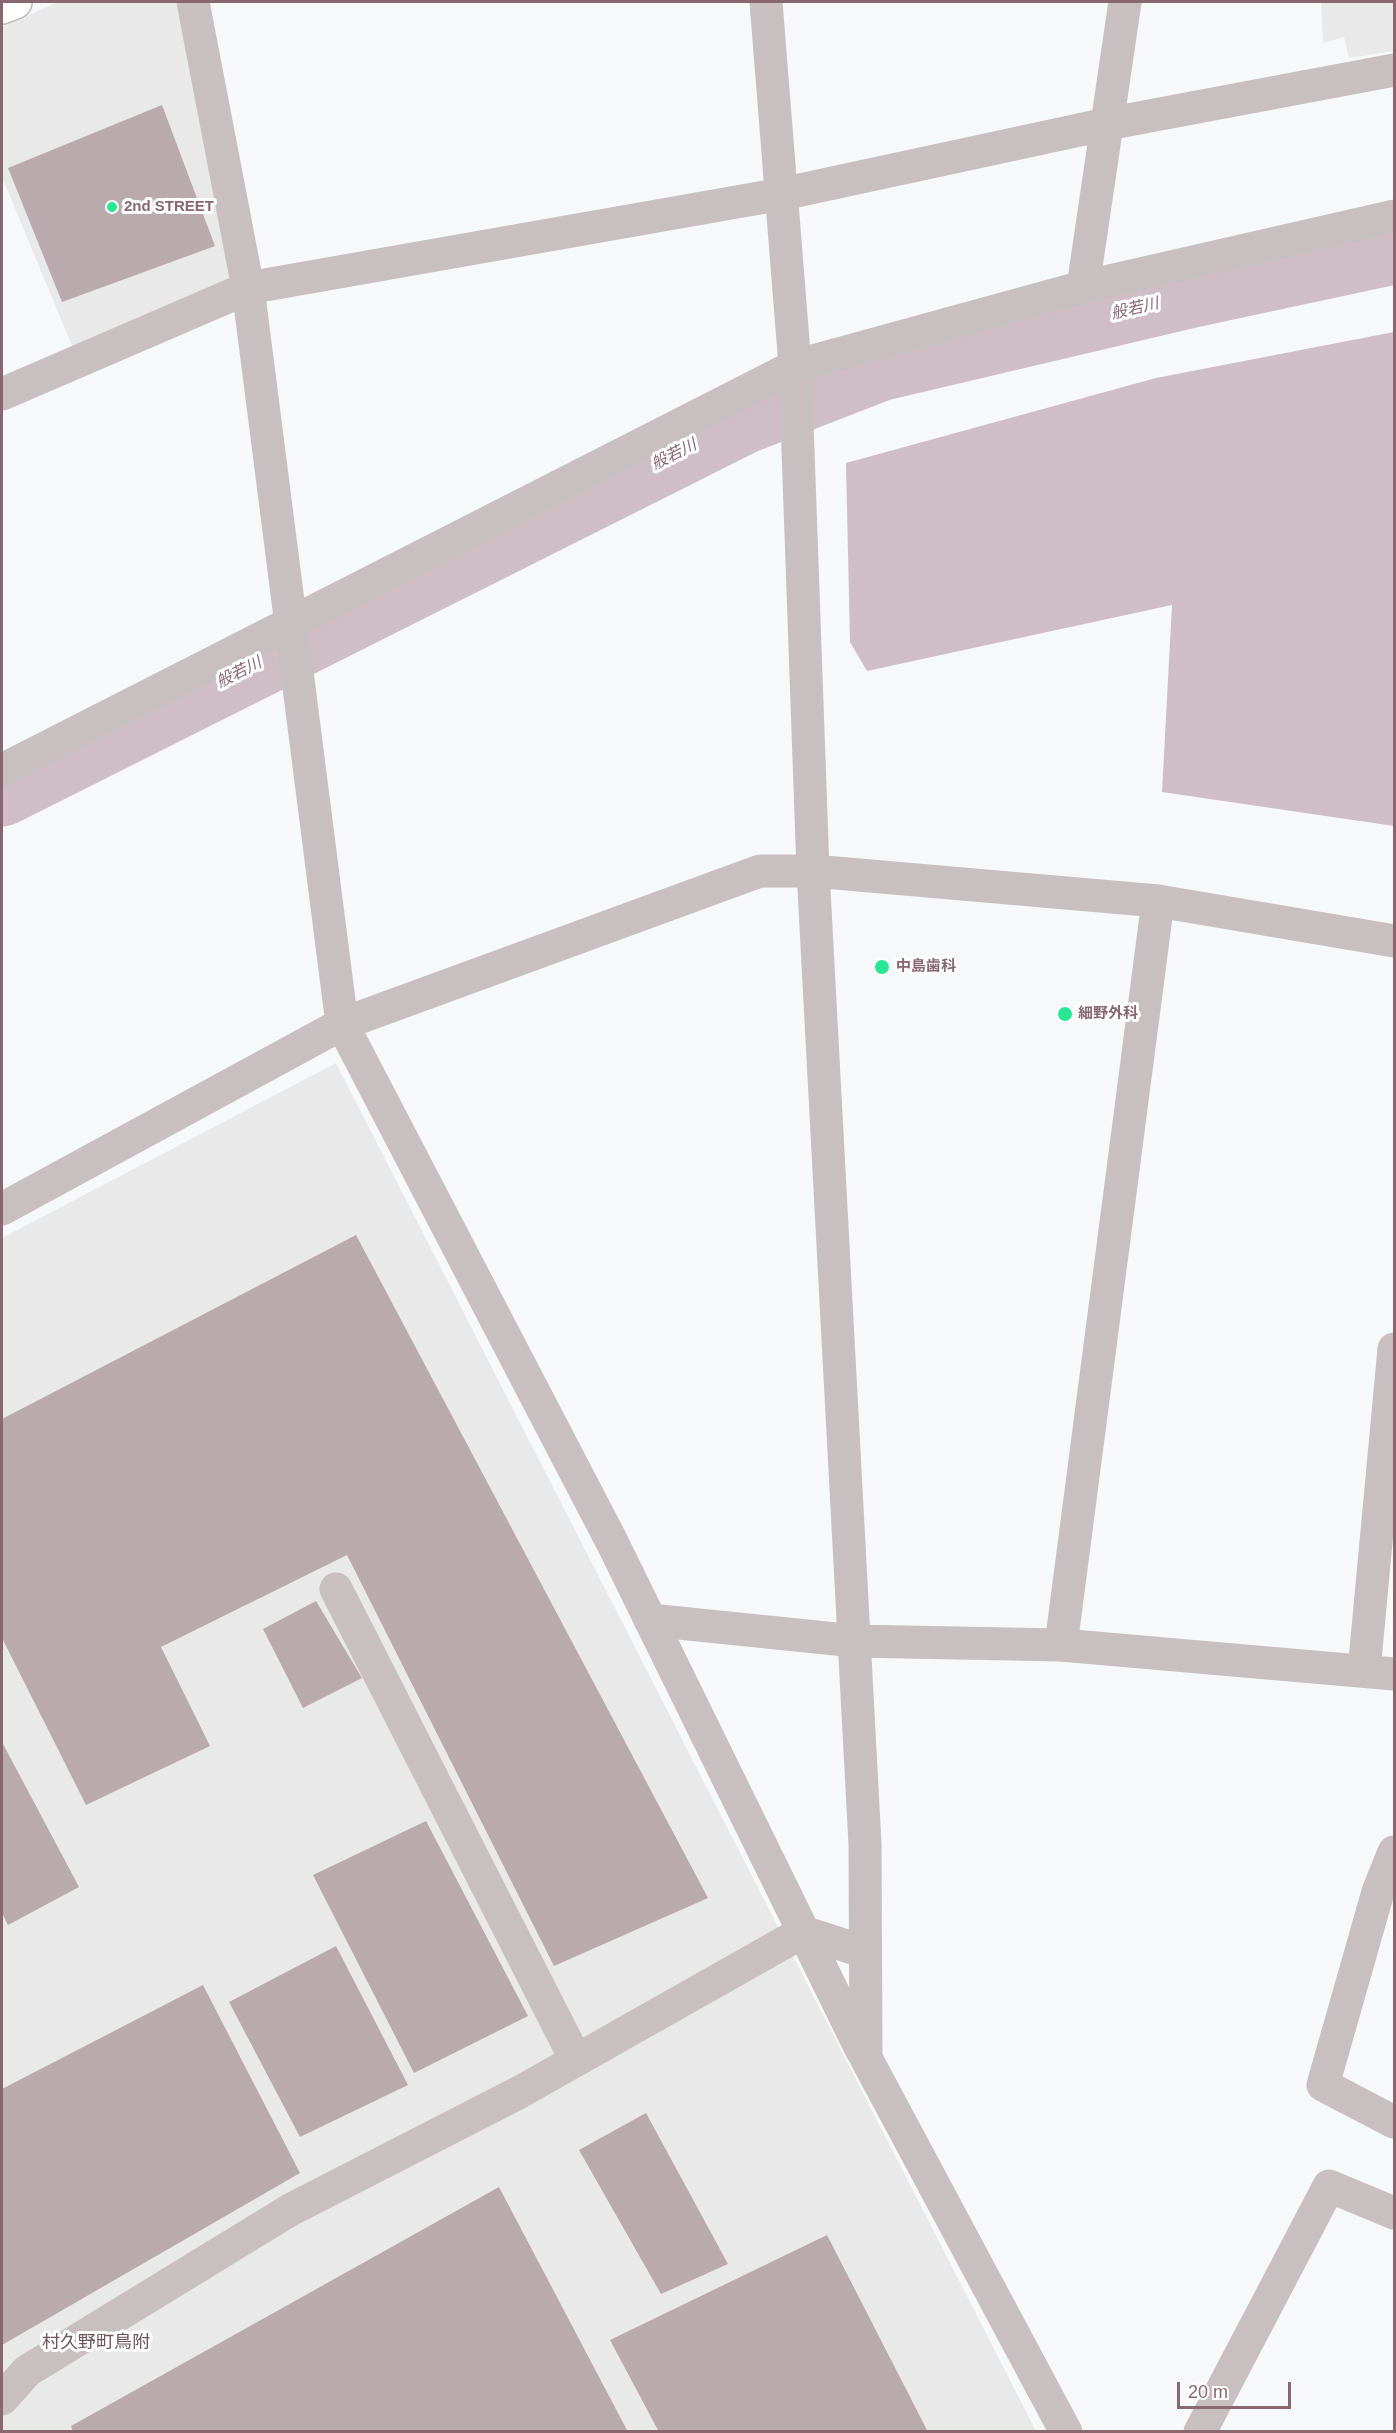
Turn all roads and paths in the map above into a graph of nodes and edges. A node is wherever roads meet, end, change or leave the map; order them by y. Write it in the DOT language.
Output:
graph roads {
  1 [pos="15,2"];
  2 [pos="193,2"];
  3 [pos="766,2"];
  4 [pos="1125,2"];
  5 [pos="2,8"];
  6 [pos="1395,70"];
  7 [pos="1107,124"];
  8 [pos="782,194"];
  9 [pos="1395,216"];
  10 [pos="1083,287"];
  11 [pos="248,288"];
  12 [pos="795,366"];
  13 [pos="2,394"];
  14 [pos="291,624"];
  15 [pos="2,770"];
  16 [pos="813,871"];
  17 [pos="1158,901"];
  18 [pos="1395,941"];
  19 [pos="342,1024"];
  20 [pos="2,1209"];
  21 [pos="1395,1349"];
  22 [pos="336,1589"];
  23 [pos="650,1620"];
  24 [pos="855,1641"];
  25 [pos="1061,1645"];
  26 [pos="1379,1672"];
  27 [pos="1395,1852"];
  28 [pos="803,1932"];
  29 [pos="865,1952"];
  30 [pos="866,2058"];
  31 [pos="576,2060"];
  32 [pos="1395,2122"];
  33 [pos="1395,2213"];
  34 [pos="2,2399"];
  35 [pos="1066,2432"];
  36 [pos="1200,2432"];
  1 -- 5 [label="main road"];
  2 -- 11 [label="street"];
  3 -- 8 [label="street"];
  4 -- 7 [label="street"];
  6 -- 7 [label="street"];
  7 -- 8 [label="street"];
  7 -- 10 [label="street"];
  8 -- 11 [label="street"];
  8 -- 12 [label="street"];
  9 -- 10 [label="street"];
  10 -- 12 [label="street"];
  11 -- 13 [label="street"];
  11 -- 14 [label="street"];
  12 -- 14 [label="street"];
  12 -- 16 [label="street"];
  14 -- 15 [label="street"];
  14 -- 19 [label="street"];
  16 -- 17 [label="street"];
  16 -- 19 [label="street"];
  16 -- 24 [label="street"];
  17 -- 18 [label="street"];
  17 -- 25 [label="street"];
  19 -- 20 [label="street"];
  19 -- 23 [label="street"];
  21 -- 26 [label="street"];
  22 -- 31 [label="street"];
  23 -- 24 [label="street"];
  23 -- 28 [label="street"];
  24 -- 25 [label="street"];
  24 -- 29 [label="street"];
  25 -- 26 [label="street"];
  27 -- 32 [label="street"];
  28 -- 29 [label="street"];
  28 -- 30 [label="street"];
  28 -- 31 [label="street"];
  29 -- 30 [label="street"];
  30 -- 35 [label="street"];
  31 -- 34 [label="street"];
  33 -- 36 [label="street"];
}
